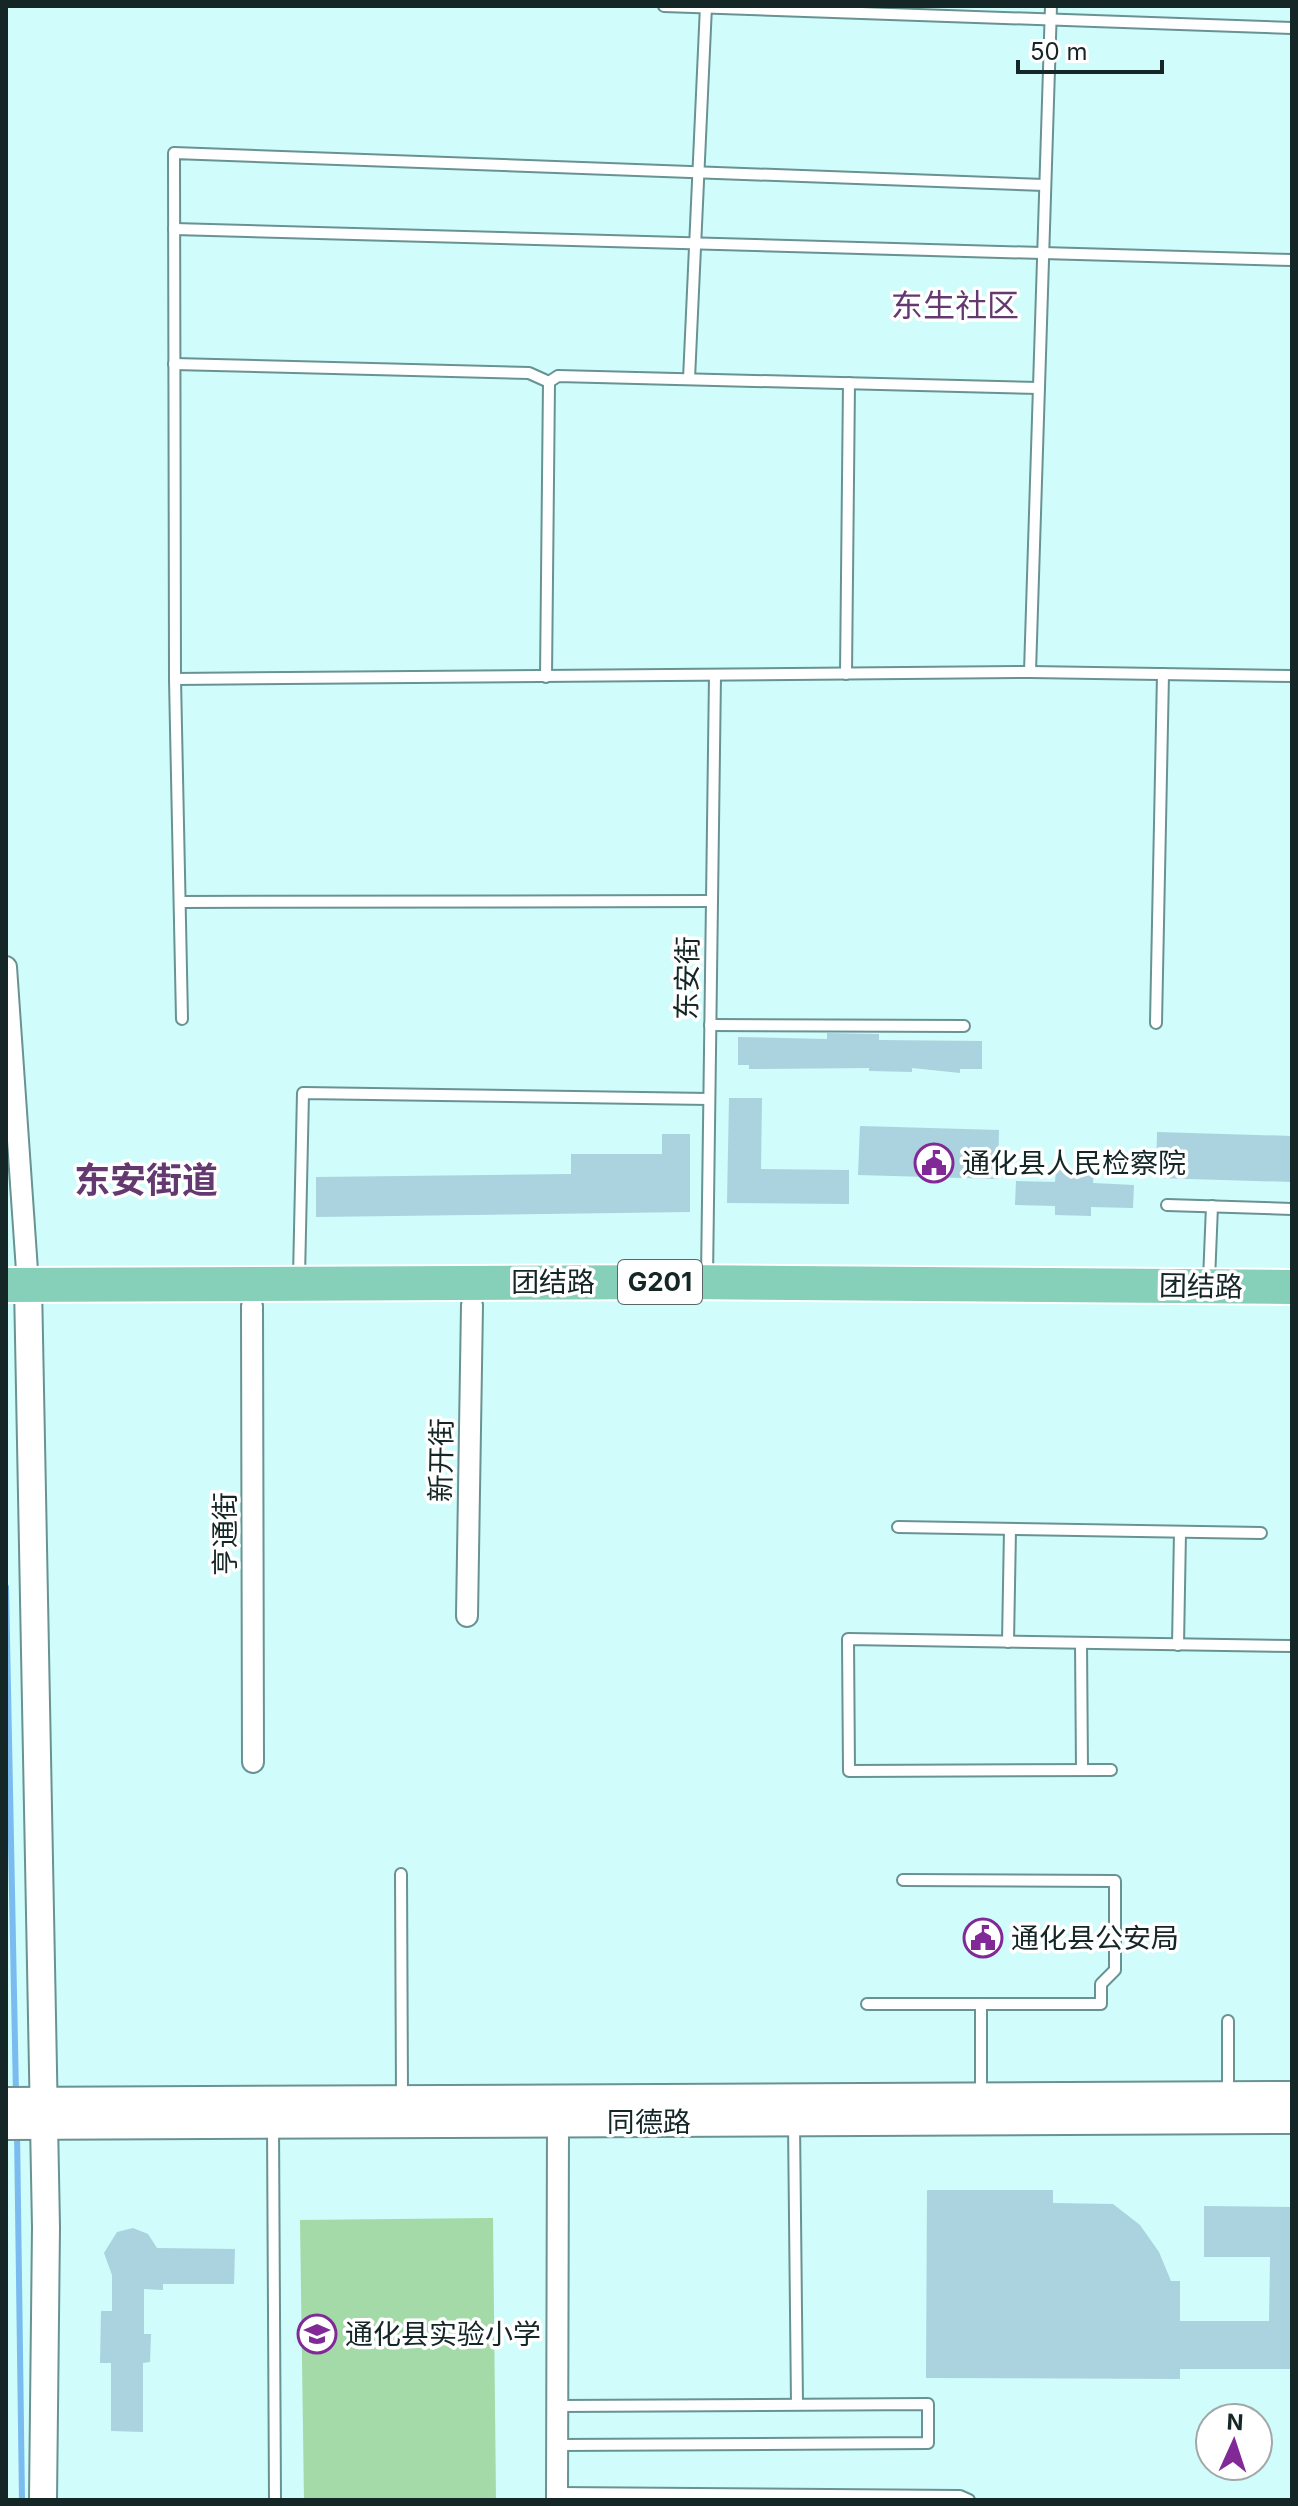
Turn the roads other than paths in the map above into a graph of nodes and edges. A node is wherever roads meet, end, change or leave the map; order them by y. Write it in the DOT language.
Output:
graph roads {
  1 [pos="664,6"];
  2 [pos="1051,6"];
  3 [pos="706,7"];
  4 [pos="1051,20"];
  5 [pos="1292,28"];
  6 [pos="699,172"];
  7 [pos="1045,185"];
  8 [pos="174,229"];
  9 [pos="696,244"];
  10 [pos="1043,253"];
  11 [pos="1292,260"];
  12 [pos="174,364"];
  13 [pos="689,379"];
  14 [pos="549,382"];
  15 [pos="849,383"];
  16 [pos="1039,388"];
  17 [pos="1030,672"];
  18 [pos="846,674"];
  19 [pos="1163,674"];
  20 [pos="715,675"];
  21 [pos="1292,676"];
  22 [pos="546,677"];
  23 [pos="175,679"];
  24 [pos="712,901"];
  25 [pos="180,902"];
  26 [pos="6,967"];
  27 [pos="182,1019"];
  28 [pos="1156,1023"];
  29 [pos="710,1025"];
  30 [pos="964,1026"];
  31 [pos="709,1099"];
  32 [pos="1167,1205"];
  33 [pos="1212,1206"];
  34 [pos="1292,1209"];
  35 [pos="707,1282"];
  36 [pos="299,1283"];
  37 [pos="1209,1286"];
  38 [pos="1292,1287"];
  39 [pos="17,1296"];
  40 [pos="472,1305"];
  41 [pos="252,1306"];
  42 [pos="1292,1310"];
  43 [pos="898,1527"];
  44 [pos="1010,1529"];
  45 [pos="1180,1532"];
  46 [pos="1261,1533"];
  47 [pos="467,1616"];
  48 [pos="1008,1642"];
  49 [pos="1081,1643"];
  50 [pos="1178,1645"];
  51 [pos="1292,1646"];
  52 [pos="253,1762"];
  53 [pos="1082,1770"];
  54 [pos="1111,1770"];
  55 [pos="401,1874"];
  56 [pos="903,1880"];
  57 [pos="867,2004"];
  58 [pos="981,2004"];
  59 [pos="1228,2021"];
  60 [pos="1228,2097"];
  61 [pos="1292,2097"];
  62 [pos="981,2098"];
  63 [pos="402,2101"];
  64 [pos="26,2113"];
  65 [pos="1292,2118"];
  66 [pos="794,2121"];
  67 [pos="558,2122"];
  68 [pos="273,2123"];
  69 [pos="797,2404"];
  70 [pos="558,2406"];
  71 [pos="558,2445"];
  72 [pos="557,2496"];
  73 [pos="43,2500"];
  74 [pos="275,2500"];
  75 [pos="969,2500"];
  1 -- 3 [label="lane"];
  2 -- 4 [label="lane"];
  3 -- 4 [label="lane"];
  3 -- 6 [label="lane"];
  4 -- 5 [label="lane"];
  4 -- 7 [label="lane"];
  6 -- 7 [label="lane"];
  6 -- 8 [label="lane"];
  6 -- 9 [label="lane"];
  7 -- 10 [label="lane"];
  8 -- 9 [label="lane"];
  8 -- 12 [label="lane"];
  9 -- 10 [label="lane"];
  9 -- 13 [label="lane"];
  10 -- 11 [label="lane"];
  10 -- 16 [label="lane"];
  12 -- 14 [label="lane"];
  12 -- 23 [label="lane"];
  13 -- 14 [label="lane"];
  13 -- 15 [label="lane"];
  14 -- 22 [label="lane"];
  15 -- 16 [label="lane"];
  15 -- 18 [label="lane"];
  16 -- 17 [label="lane"];
  17 -- 18 [label="lane"];
  17 -- 19 [label="lane"];
  18 -- 20 [label="lane"];
  19 -- 21 [label="lane"];
  19 -- 28 [label="lane"];
  20 -- 22 [label="lane"];
  20 -- 24 [label="lane, 东安街"];
  22 -- 23 [label="lane"];
  23 -- 25 [label="lane"];
  24 -- 25 [label="lane"];
  24 -- 29 [label="lane, 东安街"];
  25 -- 27 [label="lane"];
  26 -- 39 [label="street"];
  29 -- 30 [label="lane"];
  29 -- 31 [label="lane, 东安街"];
  31 -- 35 [label="lane, 东安街"];
  31 -- 36 [label="lane"];
  32 -- 33 [label="lane"];
  33 -- 34 [label="lane"];
  33 -- 37 [label="lane"];
  35 -- 36 [label="highway, 团结路 / G201"];
  35 -- 37 [label="highway, 团结路 / G201"];
  36 -- 39 [label="highway, 团结路 / G201"];
  37 -- 38 [label="highway, 团结路 / G201"];
  39 -- 41 [label="highway, 团结路 / G201"];
  39 -- 64 [label="street"];
  40 -- 41 [label="highway, 团结路 / G201"];
  40 -- 42 [label="highway, 团结路 / G201"];
  40 -- 47 [label="street, 新开街"];
  41 -- 52 [label="street, 亨通街"];
  43 -- 44 [label="lane"];
  44 -- 45 [label="lane"];
  44 -- 48 [label="lane"];
  45 -- 46 [label="lane"];
  45 -- 50 [label="lane"];
  48 -- 49 [label="lane"];
  48 -- 53 [label="lane"];
  49 -- 50 [label="lane"];
  49 -- 53 [label="lane"];
  50 -- 51 [label="lane"];
  53 -- 54 [label="lane"];
  55 -- 63 [label="lane"];
  56 -- 58 [label="lane"];
  57 -- 58 [label="lane"];
  58 -- 62 [label="lane"];
  59 -- 60 [label="lane"];
  60 -- 61 [label="main road, 同德路"];
  60 -- 62 [label="main road, 同德路"];
  62 -- 63 [label="main road, 同德路"];
  63 -- 64 [label="main road, 同德路"];
  64 -- 68 [label="main road, 同德路"];
  64 -- 73 [label="street"];
  65 -- 66 [label="main road, 同德路"];
  66 -- 67 [label="main road, 同德路"];
  66 -- 69 [label="lane"];
  67 -- 68 [label="main road, 同德路"];
  67 -- 70 [label="street"];
  68 -- 74 [label="lane"];
  69 -- 70 [label="lane"];
  69 -- 71 [label="lane"];
  70 -- 71 [label="street"];
  71 -- 72 [label="street"];
  72 -- 75 [label="lane"];
}
